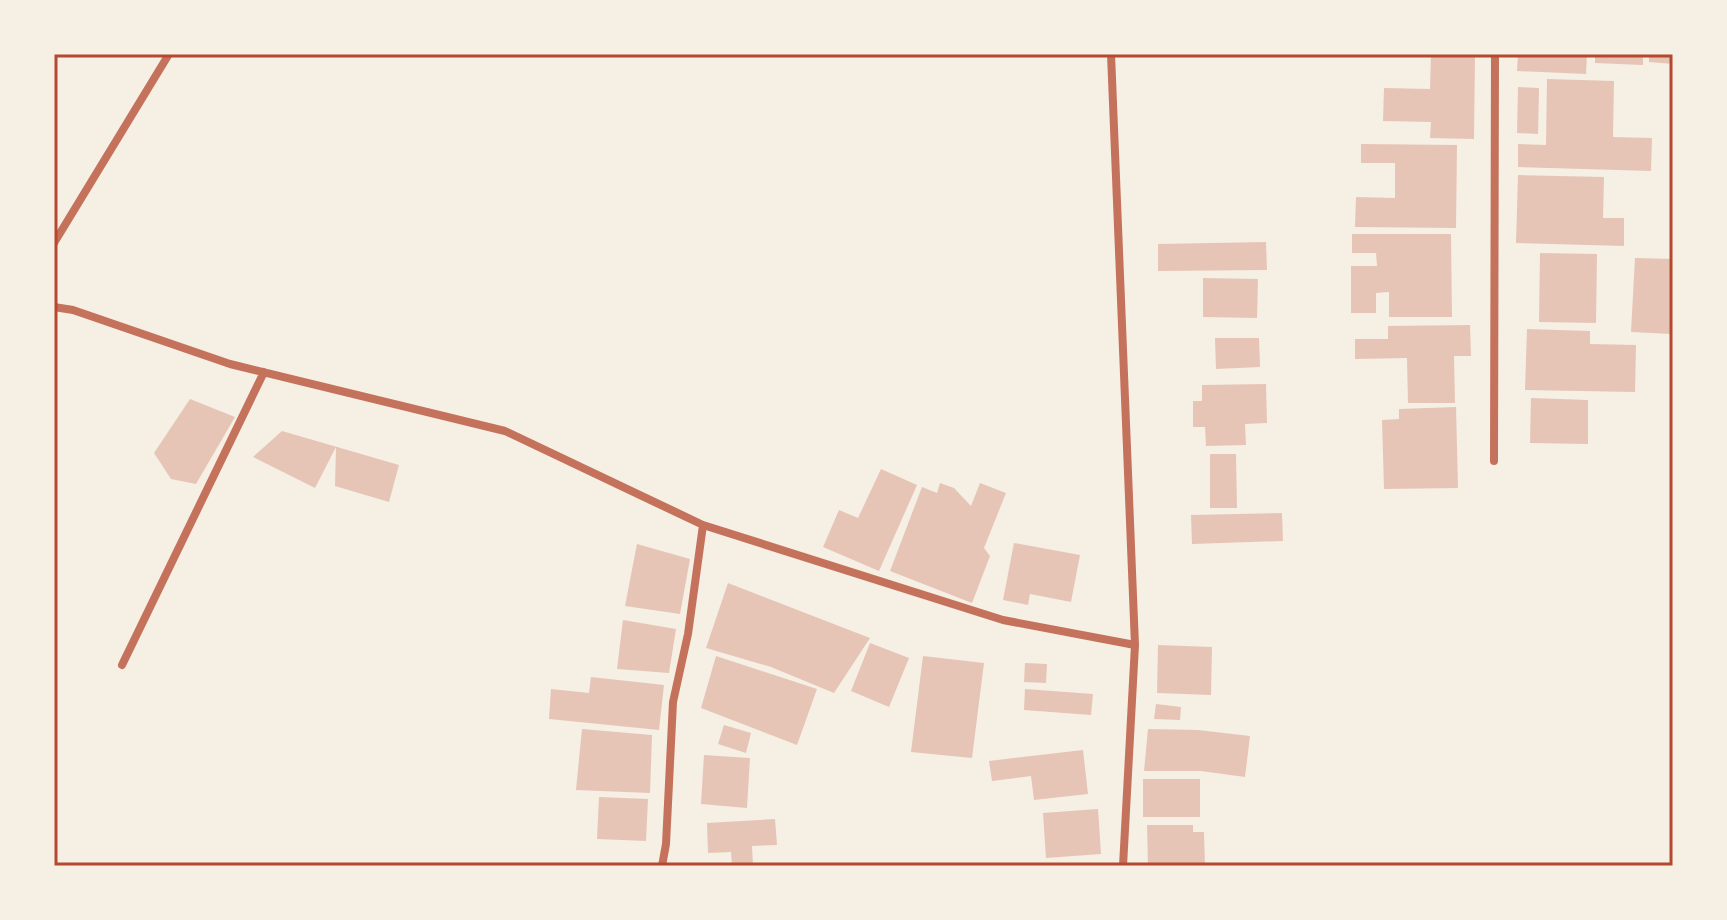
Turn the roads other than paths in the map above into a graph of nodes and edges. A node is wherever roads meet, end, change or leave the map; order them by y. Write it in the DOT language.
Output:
graph roads {
  1 [pos="169,54"];
  2 [pos="1111,54"];
  3 [pos="1495,54"];
  4 [pos="54,243"];
  5 [pos="54,307"];
  6 [pos="264,372"];
  7 [pos="1494,461"];
  8 [pos="703,525"];
  9 [pos="1135,645"];
  10 [pos="122,665"];
  11 [pos="662,866"];
  12 [pos="1123,866"];
  1 -- 4 [label="street"];
  2 -- 9 [label="street"];
  3 -- 7 [label="street"];
  5 -- 6 [label="street"];
  6 -- 8 [label="street"];
  6 -- 10 [label="street"];
  8 -- 9 [label="street"];
  8 -- 11 [label="street"];
  9 -- 12 [label="street"];
}
